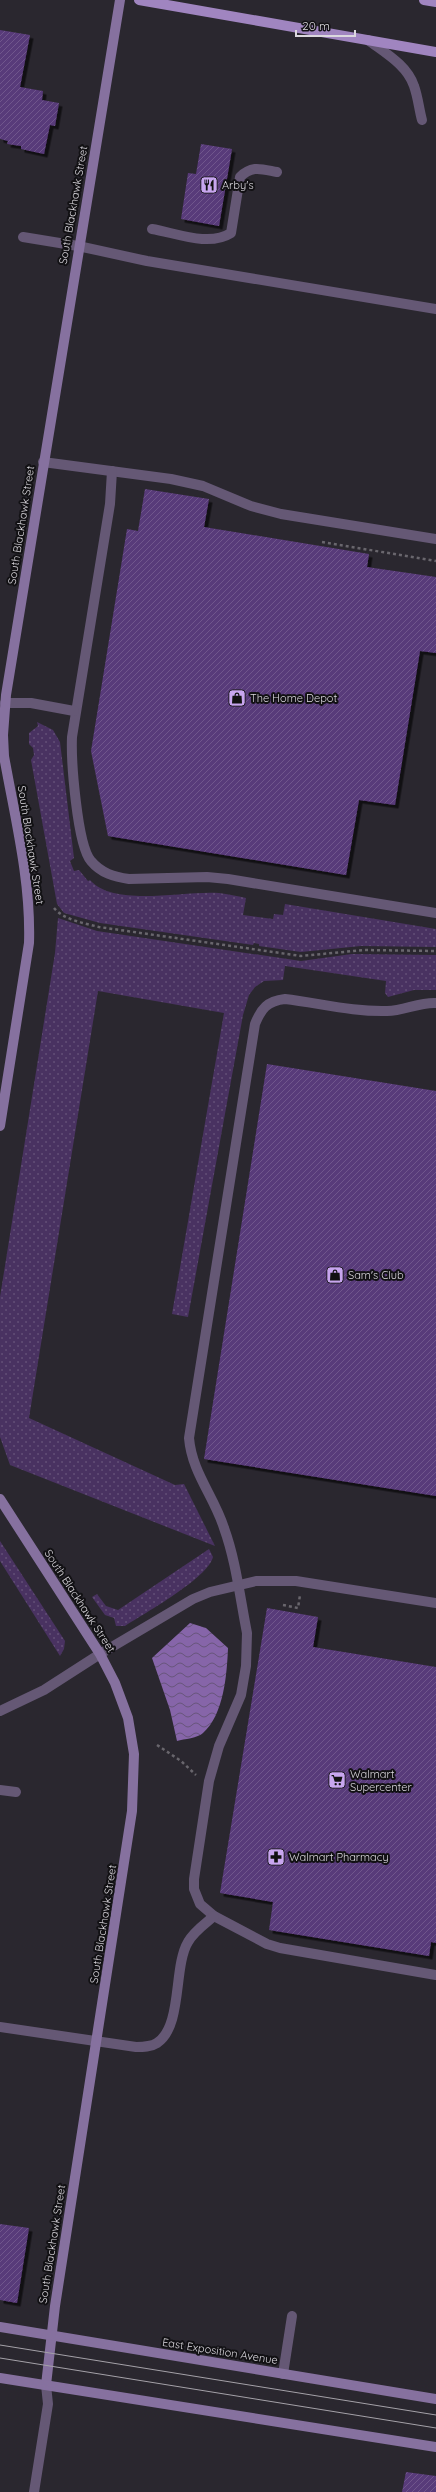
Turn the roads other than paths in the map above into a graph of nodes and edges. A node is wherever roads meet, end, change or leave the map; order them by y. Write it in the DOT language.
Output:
graph roads {
  1 [pos="120,0"];
  2 [pos="139,0"];
  3 [pos="424,0"];
  4 [pos="436,2"];
  5 [pos="368,40"];
  6 [pos="436,52"];
  7 [pos="422,120"];
  8 [pos="277,172"];
  9 [pos="152,229"];
  10 [pos="23,237"];
  11 [pos="78,246"];
  12 [pos="436,309"];
  13 [pos="43,462"];
  14 [pos="112,471"];
  15 [pos="436,539"];
  16 [pos="5,702"];
  17 [pos="74,710"];
  18 [pos="1,735"];
  19 [pos="436,913"];
  20 [pos="436,1003"];
  21 [pos="0,1126"];
  22 [pos="0,1499"];
  23 [pos="237,1585"];
  24 [pos="436,1603"];
  25 [pos="100,1654"];
  26 [pos="0,1711"];
  27 [pos="0,1790"];
  28 [pos="16,1792"];
  29 [pos="214,1916"];
  30 [pos="436,1975"];
  31 [pos="0,2027"];
  32 [pos="96,2041"];
  33 [pos="292,2316"];
  34 [pos="0,2327"];
  35 [pos="51,2336"];
  36 [pos="283,2374"];
  37 [pos="0,2378"];
  38 [pos="46,2385"];
  39 [pos="436,2399"];
  40 [pos="436,2447"];
  41 [pos="34,2492"];
  1 -- 11 [label="street, South Blackhawk Street"];
  2 -- 5 [label="main road"];
  3 -- 4 [label="main road"];
  5 -- 6 [label="main road"];
  5 -- 7 [label="street"];
  8 -- 9 [label="street"];
  10 -- 11 [label="street"];
  11 -- 12 [label="street"];
  11 -- 13 [label="street, South Blackhawk Street"];
  13 -- 14 [label="street"];
  13 -- 16 [label="street, South Blackhawk Street"];
  14 -- 15 [label="street"];
  14 -- 17 [label="street"];
  16 -- 17 [label="street"];
  16 -- 18 [label="street, South Blackhawk Street"];
  17 -- 19 [label="street"];
  18 -- 21 [label="street, South Blackhawk Street"];
  20 -- 23 [label="street"];
  22 -- 25 [label="street, South Blackhawk Street"];
  23 -- 24 [label="street"];
  23 -- 25 [label="street"];
  23 -- 29 [label="street"];
  25 -- 26 [label="street"];
  25 -- 32 [label="street, South Blackhawk Street"];
  27 -- 28 [label="street"];
  29 -- 30 [label="street"];
  29 -- 32 [label="street"];
  31 -- 32 [label="street"];
  32 -- 35 [label="street, South Blackhawk Street"];
  33 -- 36 [label="street"];
  34 -- 35 [label="street, East Exposition Avenue"];
  35 -- 36 [label="street, East Exposition Avenue"];
  35 -- 38 [label="street, South Blackhawk Street"];
  36 -- 39 [label="street, East Exposition Avenue"];
  37 -- 38 [label="street"];
  38 -- 40 [label="street"];
  38 -- 41 [label="street"];
}
